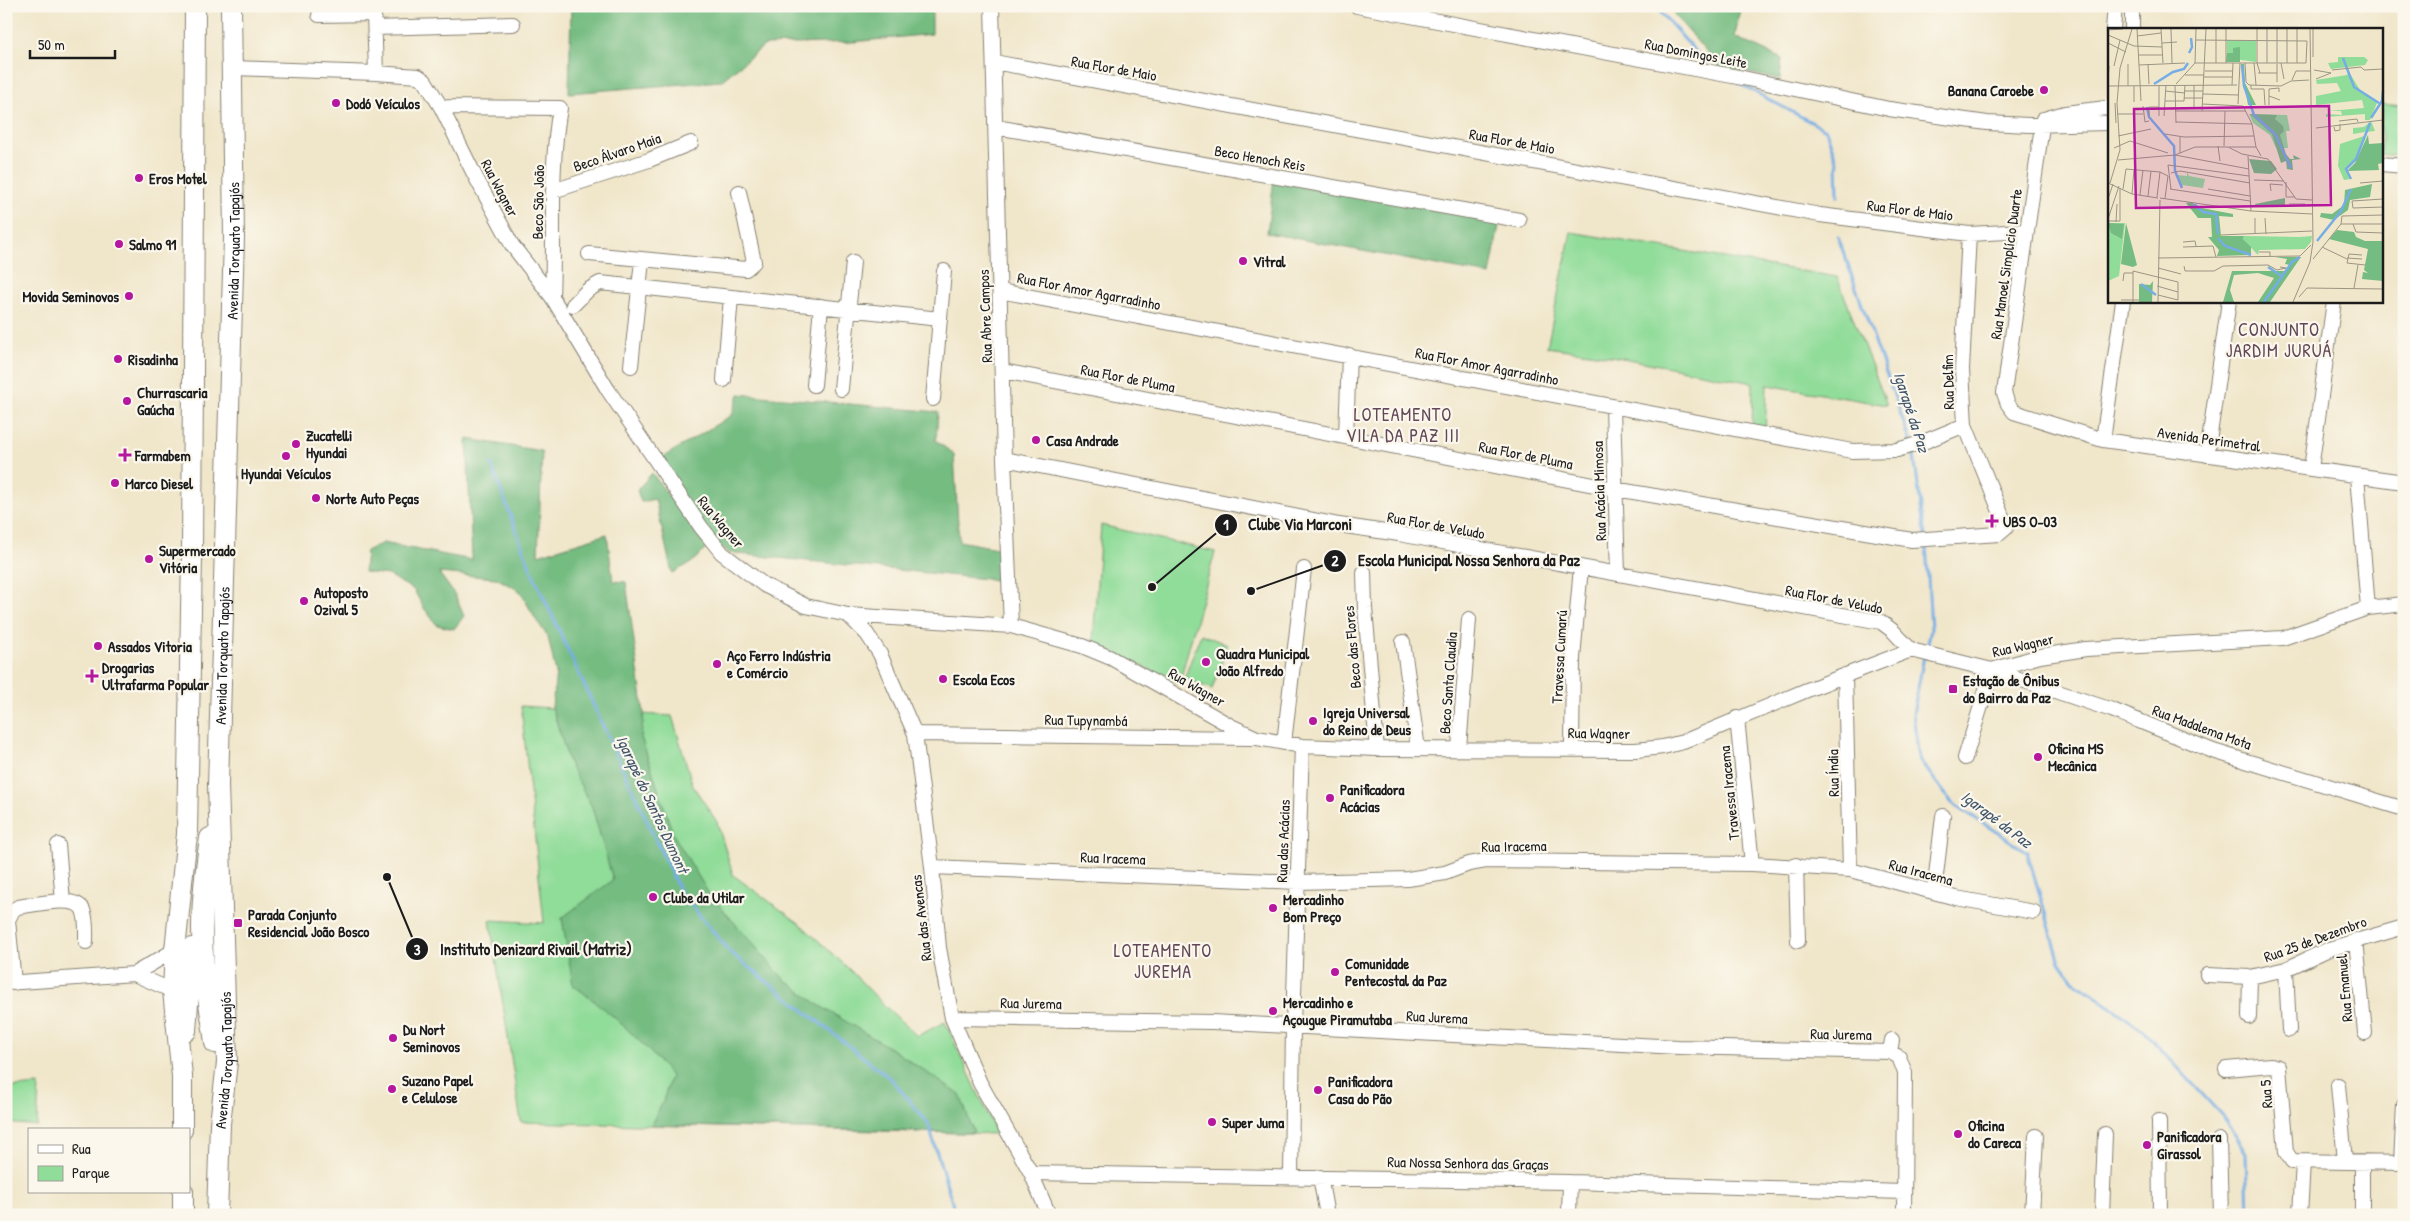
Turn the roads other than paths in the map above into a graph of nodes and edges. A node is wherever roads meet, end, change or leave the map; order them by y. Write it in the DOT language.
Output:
graph roads {
  1 [pos="195,6"];
  2 [pos="232,6"];
  3 [pos="992,6"];
  4 [pos="1357,6"];
  5 [pos="2114,6"];
  6 [pos="2132,6"];
  7 [pos="319,15"];
  8 [pos="513,24"];
  9 [pos="375,28"];
  10 [pos="2113,28"];
  11 [pos="2132,28"];
  12 [pos="994,62"];
  13 [pos="232,68"];
  14 [pos="376,73"];
  15 [pos="2108,104"];
  16 [pos="441,106"];
  17 [pos="2038,123"];
  18 [pos="2108,124"];
  19 [pos="996,127"];
  20 [pos="691,143"];
  21 [pos="2382,164"];
  22 [pos="2404,166"];
  23 [pos="553,191"];
  24 [pos="739,192"];
  25 [pos="1519,220"];
  26 [pos="2026,232"];
  27 [pos="1969,234"];
  28 [pos="589,254"];
  29 [pos="642,260"];
  30 [pos="853,262"];
  31 [pos="944,271"];
  32 [pos="639,287"];
  33 [pos="1000,291"];
  34 [pos="552,297"];
  35 [pos="732,297"];
  36 [pos="2123,302"];
  37 [pos="2229,302"];
  38 [pos="2334,302"];
  39 [pos="573,305"];
  40 [pos="821,306"];
  41 [pos="849,309"];
  42 [pos="940,319"];
  43 [pos="1349,356"];
  44 [pos="631,366"];
  45 [pos="1003,371"];
  46 [pos="724,380"];
  47 [pos="814,385"];
  48 [pos="841,389"];
  49 [pos="934,399"];
  50 [pos="1613,407"];
  51 [pos="2014,412"];
  52 [pos="1966,425"];
  53 [pos="1346,436"];
  54 [pos="2103,440"];
  55 [pos="2207,455"];
  56 [pos="1004,459"];
  57 [pos="2311,470"];
  58 [pos="2357,476"];
  59 [pos="2404,482"];
  60 [pos="1615,489"];
  61 [pos="2004,521"];
  62 [pos="1581,567"];
  63 [pos="1304,569"];
  64 [pos="1364,572"];
  65 [pos="1618,574"];
  66 [pos="2404,604"];
  67 [pos="2368,608"];
  68 [pos="848,615"];
  69 [pos="1469,619"];
  70 [pos="1011,626"];
  71 [pos="1403,642"];
  72 [pos="1914,650"];
  73 [pos="1992,670"];
  74 [pos="1846,675"];
  75 [pos="1737,718"];
  76 [pos="915,734"];
  77 [pos="1257,738"];
  78 [pos="1284,743"];
  79 [pos="1302,746"];
  80 [pos="1572,748"];
  81 [pos="1378,749"];
  82 [pos="1418,749"];
  83 [pos="1459,749"];
  84 [pos="1965,758"];
  85 [pos="2404,809"];
  86 [pos="1943,816"];
  87 [pos="187,834"];
  88 [pos="58,845"];
  89 [pos="1752,864"];
  90 [pos="1796,865"];
  91 [pos="932,866"];
  92 [pos="1850,870"];
  93 [pos="1298,882"];
  94 [pos="1934,892"];
  95 [pos="63,901"];
  96 [pos="2034,912"];
  97 [pos="2404,927"];
  98 [pos="1798,940"];
  99 [pos="2356,940"];
  100 [pos="86,942"];
  101 [pos="175,950"];
  102 [pos="2286,969"];
  103 [pos="134,974"];
  104 [pos="2207,975"];
  105 [pos="2250,977"];
  106 [pos="10,983"];
  107 [pos="173,991"];
  108 [pos="2249,1017"];
  109 [pos="952,1018"];
  110 [pos="1293,1026"];
  111 [pos="2289,1030"];
  112 [pos="2364,1033"];
  113 [pos="2226,1069"];
  114 [pos="182,1076"];
  115 [pos="2338,1085"];
  116 [pos="2404,1105"];
  117 [pos="2159,1121"];
  118 [pos="182,1128"];
  119 [pos="2104,1134"];
  120 [pos="2036,1136"];
  121 [pos="2219,1140"];
  122 [pos="2345,1161"];
  123 [pos="2303,1162"];
  124 [pos="2362,1163"];
  125 [pos="2402,1163"];
  126 [pos="1031,1174"];
  127 [pos="1291,1176"];
  128 [pos="1320,1177"];
  129 [pos="1570,1182"];
  130 [pos="1904,1192"];
  131 [pos="183,1194"];
  132 [pos="183,1215"];
  133 [pos="217,1215"];
  134 [pos="1048,1215"];
  135 [pos="1327,1215"];
  136 [pos="1569,1215"];
  137 [pos="1904,1215"];
  138 [pos="2032,1215"];
  139 [pos="2102,1215"];
  140 [pos="2160,1215"];
  141 [pos="2221,1215"];
  142 [pos="2300,1215"];
  143 [pos="2362,1215"];
  1 -- 87 [label="highway, Avenida Torquato Tapajós"];
  2 -- 13 [label="highway, Avenida Torquato Tapajós"];
  3 -- 12 [label="street, Rua Abre Campos"];
  4 -- 17 [label="street, Rua Domingos Leite"];
  5 -- 10 [label="street"];
  6 -- 11 [label="street"];
  7 -- 9 [label="street"];
  8 -- 9 [label="street"];
  9 -- 14 [label="street"];
  12 -- 19 [label="street, Rua Abre Campos"];
  12 -- 27 [label="street, Rua Flor de Maio"];
  13 -- 14 [label="street, Rua Wagner"];
  13 -- 133 [label="highway, Avenida Torquato Tapajós"];
  14 -- 16 [label="street, Rua Wagner"];
  15 -- 17 [label="street, Rua Domingos Leite"];
  15 -- 18 [label="street"];
  16 -- 23 [label="street, Beco São João"];
  16 -- 34 [label="street, Rua Wagner"];
  17 -- 18 [label="street, Rua Domingos Leite"];
  17 -- 26 [label="street, Rua Manoel Simplício Duarte"];
  19 -- 25 [label="street, Beco Henoch Reis"];
  19 -- 33 [label="street, Rua Abre Campos"];
  20 -- 23 [label="street, Beco Álvaro Maia"];
  21 -- 22 [label="street"];
  23 -- 34 [label="street, Beco São João"];
  24 -- 29 [label="street"];
  26 -- 27 [label="street, Rua Flor de Maio"];
  26 -- 51 [label="street, Rua Manoel Simplício Duarte"];
  27 -- 52 [label="street, Rua Delfim"];
  28 -- 29 [label="street"];
  29 -- 32 [label="street"];
  30 -- 41 [label="street"];
  31 -- 42 [label="street"];
  32 -- 35 [label="street"];
  32 -- 39 [label="street"];
  32 -- 44 [label="street"];
  33 -- 43 [label="street, Rua Flor Amor Agarradinho"];
  33 -- 45 [label="street, Rua Abre Campos"];
  34 -- 68 [label="street, Rua Wagner"];
  35 -- 40 [label="street"];
  35 -- 46 [label="street"];
  36 -- 54 [label="street"];
  37 -- 55 [label="street"];
  38 -- 57 [label="street"];
  40 -- 41 [label="street"];
  40 -- 47 [label="street"];
  41 -- 42 [label="street"];
  41 -- 48 [label="street"];
  42 -- 49 [label="street"];
  43 -- 50 [label="street, Rua Flor Amor Agarradinho"];
  43 -- 53 [label="street"];
  45 -- 53 [label="street, Rua Flor de Pluma"];
  45 -- 56 [label="street, Rua Abre Campos"];
  50 -- 52 [label="street, Rua Flor Amor Agarradinho"];
  50 -- 60 [label="street, Rua Acácia Mimosa"];
  51 -- 54 [label="street, Avenida Perimetral"];
  52 -- 61 [label="street, Rua Delfim"];
  53 -- 60 [label="street, Rua Flor de Pluma"];
  54 -- 55 [label="street, Avenida Perimetral"];
  55 -- 57 [label="street, Avenida Perimetral"];
  56 -- 62 [label="street, Rua Flor de Veludo"];
  56 -- 70 [label="street, Rua Abre Campos"];
  57 -- 58 [label="street, Avenida Perimetral"];
  58 -- 59 [label="street, Avenida Perimetral"];
  58 -- 67 [label="street"];
  60 -- 61 [label="street, Rua Flor de Pluma"];
  60 -- 65 [label="street, Rua Acácia Mimosa"];
  62 -- 65 [label="street, Rua Flor de Veludo"];
  62 -- 80 [label="street, Travessa Cumarú"];
  63 -- 78 [label="street"];
  64 -- 81 [label="street, Beco das Flores"];
  65 -- 72 [label="street, Rua Flor de Veludo"];
  66 -- 67 [label="street, Rua Wagner"];
  67 -- 73 [label="street, Rua Wagner"];
  68 -- 70 [label="street, Rua Wagner"];
  68 -- 76 [label="street, Rua das Avencas"];
  69 -- 83 [label="street, Beco Santa Claudia"];
  70 -- 77 [label="street, Rua Wagner"];
  71 -- 82 [label="street"];
  72 -- 73 [label="street, Rua Wagner"];
  72 -- 74 [label="street, Rua Wagner"];
  73 -- 84 [label="street"];
  73 -- 85 [label="street, Rua Madalema Mota"];
  74 -- 75 [label="street, Rua Wagner"];
  74 -- 92 [label="street, Rua Índia"];
  75 -- 80 [label="street, Rua Wagner"];
  75 -- 89 [label="street, Travessa Iracema"];
  76 -- 77 [label="street, Rua Tupynambá"];
  76 -- 91 [label="street, Rua das Avencas"];
  77 -- 78 [label="street, Rua Wagner"];
  78 -- 79 [label="street, Rua Wagner"];
  79 -- 81 [label="street, Rua Wagner"];
  79 -- 93 [label="street, Rua das Acácias"];
  80 -- 83 [label="street, Rua Wagner"];
  81 -- 82 [label="street, Rua Wagner"];
  82 -- 83 [label="street, Rua Wagner"];
  86 -- 94 [label="street"];
  87 -- 101 [label="highway, Avenida Torquato Tapajós"];
  87 -- 114 [label="highway"];
  88 -- 95 [label="street"];
  89 -- 90 [label="street, Rua Iracema"];
  89 -- 93 [label="street, Rua Iracema"];
  90 -- 92 [label="street, Rua Iracema"];
  90 -- 98 [label="street"];
  91 -- 93 [label="street, Rua Iracema"];
  91 -- 109 [label="street, Rua das Avencas"];
  92 -- 94 [label="street, Rua Iracema"];
  93 -- 110 [label="street, Rua das Acácias"];
  94 -- 96 [label="street, Rua Iracema"];
  95 -- 100 [label="street"];
  95 -- 106 [label="street"];
  97 -- 99 [label="street, Rua 25 de Dezembro"];
  99 -- 102 [label="street, Rua 25 de Dezembro"];
  99 -- 112 [label="street, Rua Emanuel"];
  101 -- 103 [label="street"];
  101 -- 107 [label="highway, Avenida Torquato Tapajós"];
  102 -- 105 [label="street, Rua 25 de Dezembro"];
  102 -- 111 [label="street"];
  103 -- 106 [label="street"];
  103 -- 107 [label="street"];
  104 -- 105 [label="street, Rua 25 de Dezembro"];
  105 -- 108 [label="street"];
  107 -- 114 [label="highway, Avenida Torquato Tapajós"];
  109 -- 110 [label="street, Rua Jurema"];
  109 -- 126 [label="street, Rua das Avencas"];
  110 -- 127 [label="street, Rua das Acácias"];
  110 -- 130 [label="street, Rua Jurema"];
  113 -- 123 [label="street, Rua 5"];
  114 -- 118 [label="highway, Avenida Torquato Tapajós"];
  115 -- 122 [label="street"];
  116 -- 125 [label="street"];
  117 -- 140 [label="street"];
  119 -- 139 [label="street"];
  120 -- 138 [label="street"];
  121 -- 141 [label="street"];
  122 -- 123 [label="street"];
  122 -- 124 [label="street"];
  123 -- 142 [label="street"];
  124 -- 125 [label="street"];
  124 -- 143 [label="street"];
  126 -- 127 [label="street, Rua Nossa Senhora das Graças"];
  126 -- 134 [label="street, Rua das Avencas"];
  127 -- 128 [label="street, Rua Nossa Senhora das Graças"];
  128 -- 129 [label="street, Rua Nossa Senhora das Graças"];
  128 -- 135 [label="street"];
  129 -- 130 [label="street, Rua Nossa Senhora das Graças"];
  129 -- 136 [label="street"];
  130 -- 137 [label="street"];
  131 -- 132 [label="highway"];
}
